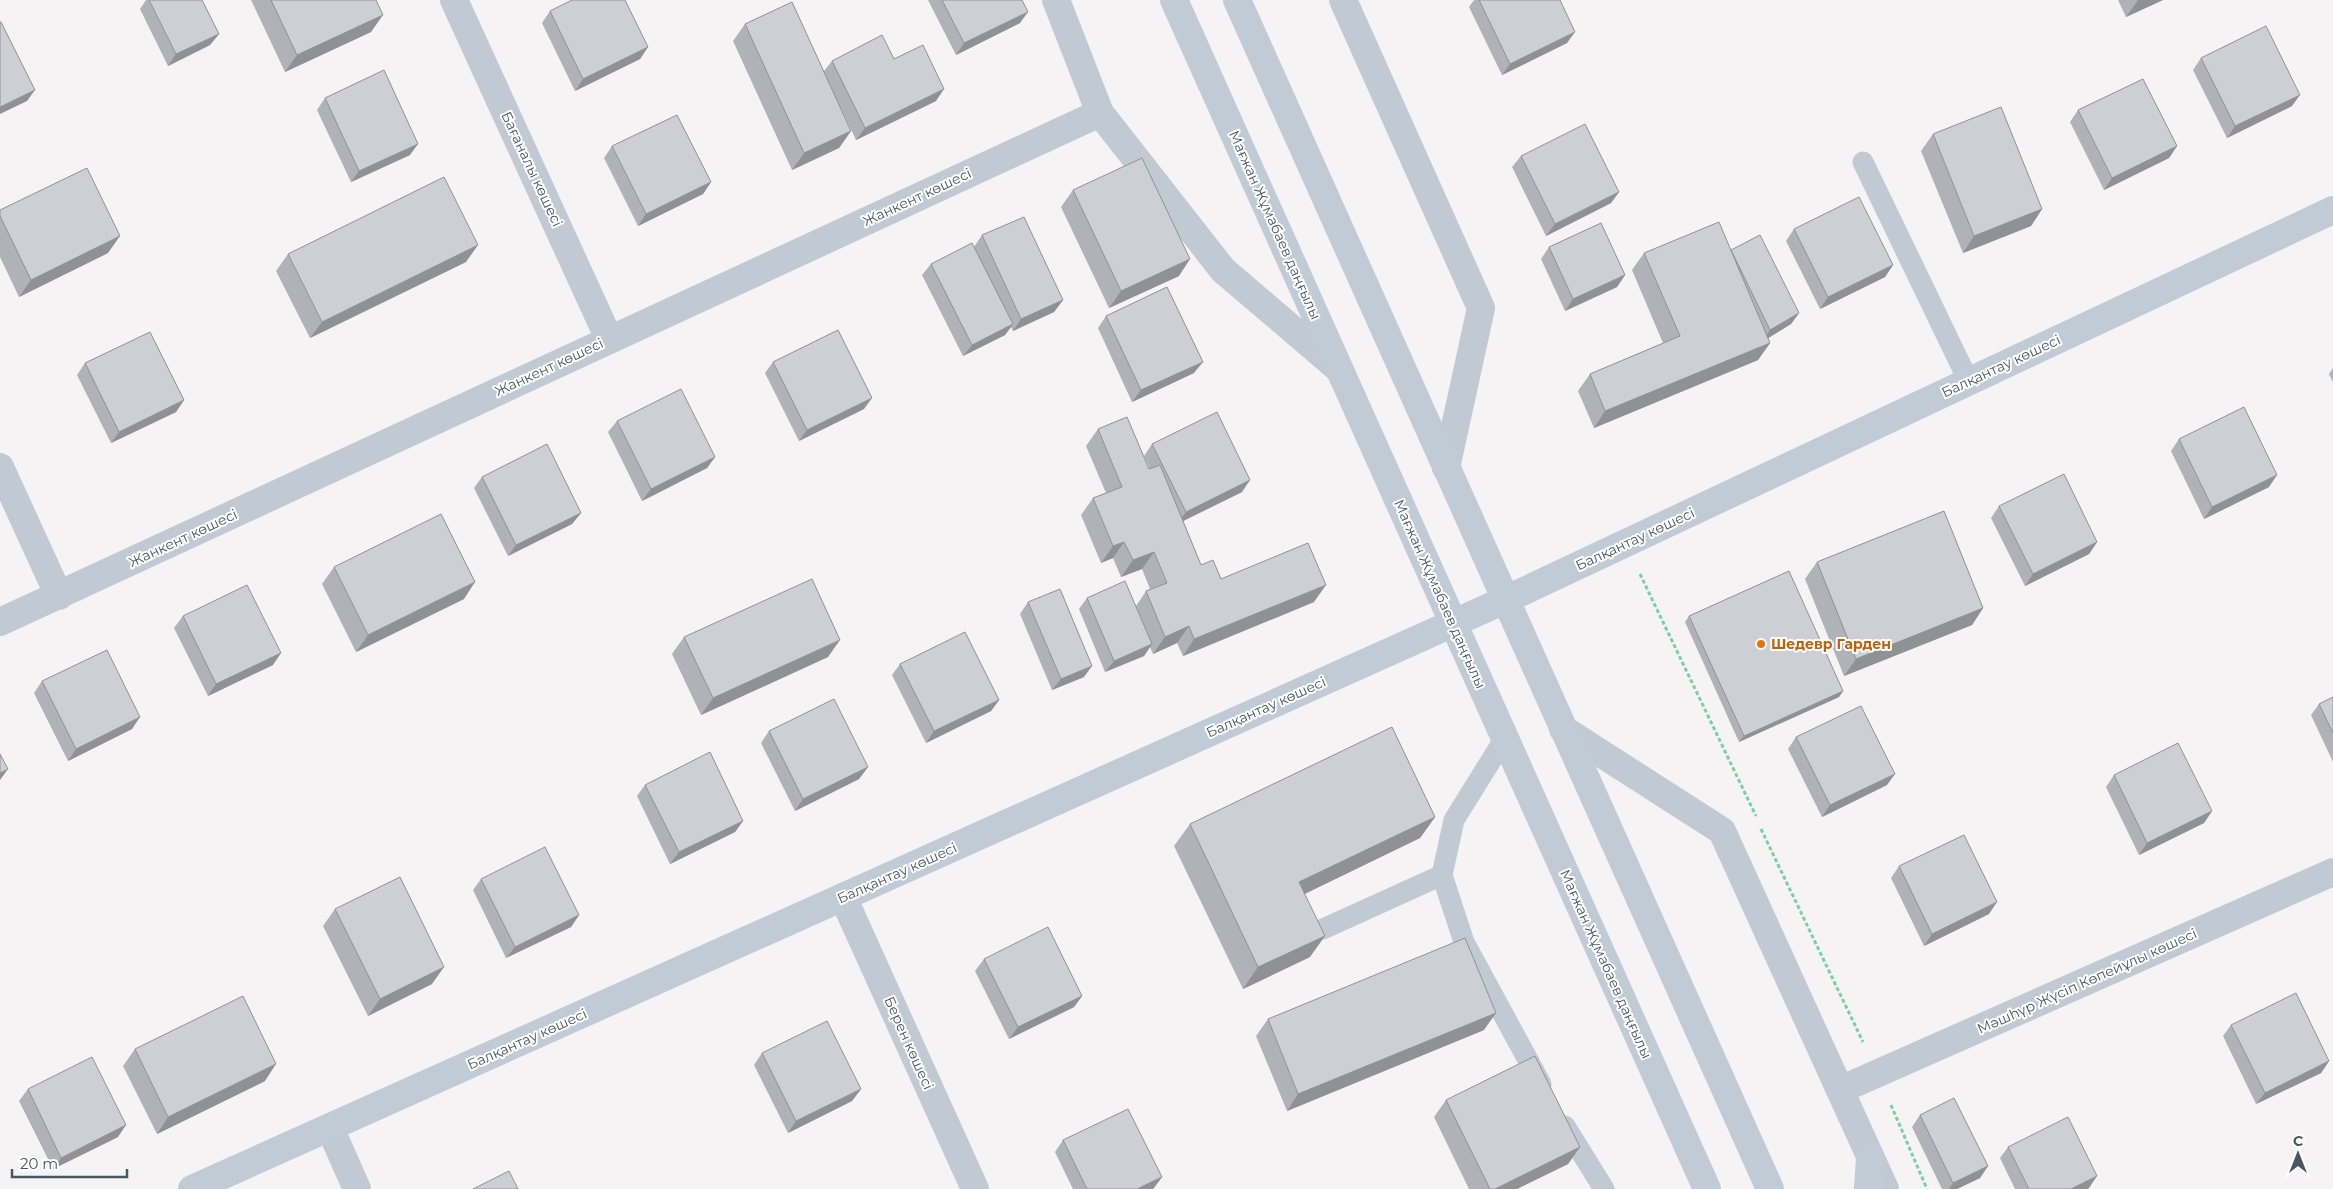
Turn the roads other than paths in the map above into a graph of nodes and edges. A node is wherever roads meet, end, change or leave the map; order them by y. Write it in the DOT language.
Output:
graph roads {
  1 [pos="454,0"];
  2 [pos="1056,0"];
  3 [pos="1174,0"];
  4 [pos="1237,0"];
  5 [pos="1349,2"];
  6 [pos="1100,113"];
  7 [pos="1863,162"];
  8 [pos="2333,210"];
  9 [pos="609,338"];
  10 [pos="1339,369"];
  11 [pos="1969,382"];
  12 [pos="0,467"];
  13 [pos="1446,468"];
  14 [pos="59,596"];
  15 [pos="1506,600"];
  16 [pos="0,622"];
  17 [pos="1453,623"];
  18 [pos="1563,729"];
  19 [pos="1505,738"];
  20 [pos="2333,872"];
  21 [pos="1442,876"];
  22 [pos="843,897"];
  23 [pos="1323,929"];
  24 [pos="1840,1090"];
  25 [pos="330,1128"];
  26 [pos="1870,1157"];
  27 [pos="192,1189"];
  28 [pos="357,1189"];
  29 [pos="975,1189"];
  30 [pos="1604,1189"];
  31 [pos="1707,1189"];
  32 [pos="1770,1189"];
  33 [pos="1868,1189"];
  34 [pos="1885,1189"];
  1 -- 9 [label="street, Бағаналы көшесі"];
  2 -- 6 [label="street"];
  3 -- 10 [label="main road, Мағжан Жұмабаев даңғылы"];
  4 -- 13 [label="main road"];
  5 -- 13 [label="street"];
  6 -- 9 [label="street, Жанкент көшесі"];
  6 -- 10 [label="street"];
  7 -- 11 [label="lane"];
  8 -- 11 [label="main road, Балқантау көшесі"];
  9 -- 14 [label="street, Жанкент көшесі"];
  10 -- 17 [label="main road, Мағжан Жұмабаев даңғылы"];
  11 -- 15 [label="main road, Балқантау көшесі"];
  12 -- 14 [label="street"];
  13 -- 15 [label="main road"];
  14 -- 16 [label="street, Жанкент көшесі"];
  15 -- 17 [label="main road, Балқантау көшесі"];
  15 -- 18 [label="main road"];
  17 -- 19 [label="main road, Мағжан Жұмабаев даңғылы"];
  17 -- 22 [label="main road, Балқантау көшесі"];
  18 -- 24 [label="street"];
  18 -- 32 [label="main road"];
  19 -- 21 [label="lane"];
  19 -- 31 [label="main road, Мағжан Жұмабаев даңғылы"];
  20 -- 24 [label="street, Мәшһүр Жүсіп Көпейұлы көшесі"];
  21 -- 23 [label="lane"];
  21 -- 30 [label="lane"];
  22 -- 25 [label="main road, Балқантау көшесі"];
  22 -- 29 [label="street, Берен көшесі"];
  24 -- 26 [label="street"];
  25 -- 27 [label="main road, Балқантау көшесі"];
  25 -- 28 [label="street"];
  26 -- 33 [label="main road"];
  26 -- 34 [label="street"];
}
